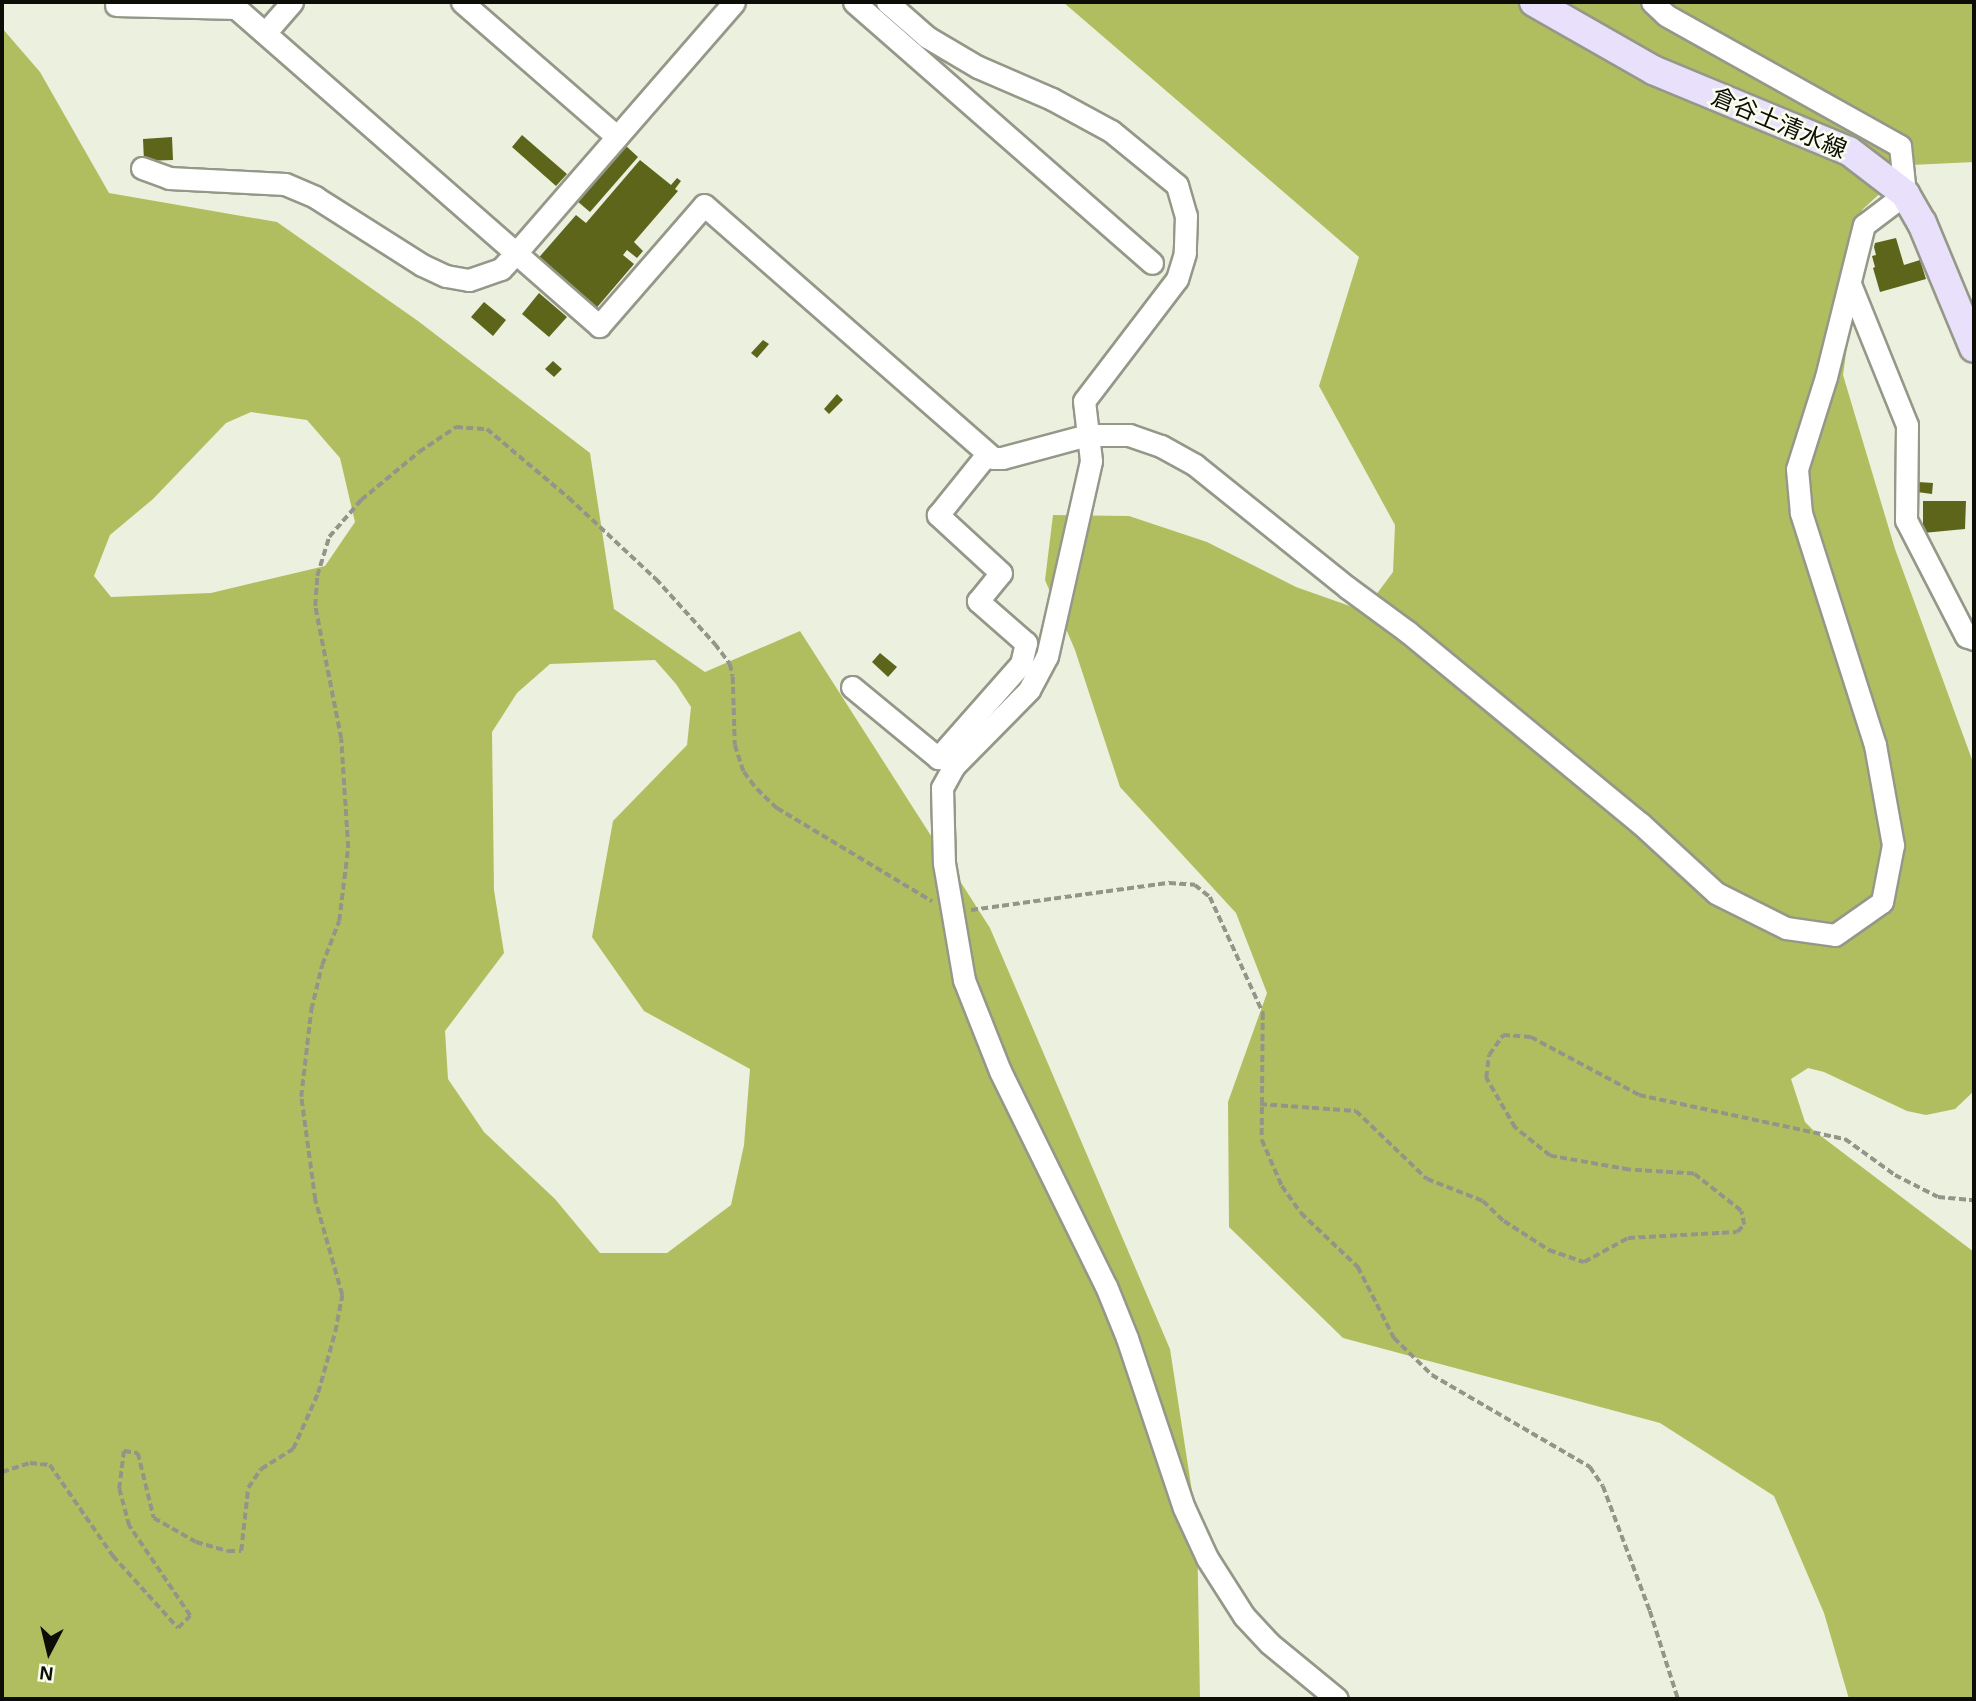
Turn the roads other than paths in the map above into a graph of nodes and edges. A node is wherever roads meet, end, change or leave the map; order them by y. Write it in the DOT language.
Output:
graph roads {
  1 [pos="292,2"];
  2 [pos="462,2"];
  3 [pos="734,2"];
  4 [pos="854,2"];
  5 [pos="887,2"];
  6 [pos="1534,2"];
  7 [pos="1652,2"];
  8 [pos="116,5"];
  9 [pos="265,33"];
  10 [pos="616,136"];
  11 [pos="142,168"];
  12 [pos="1905,194"];
  13 [pos="516,253"];
  14 [pos="1152,263"];
  15 [pos="1850,284"];
  16 [pos="1974,348"];
  17 [pos="1088,435"];
  18 [pos="987,454"];
  19 [pos="1974,639"];
  20 [pos="852,687"];
  21 [pos="1337,1699"];
  1 -- 9 [label="street"];
  2 -- 10 [label="street"];
  3 -- 10 [label="street"];
  4 -- 14 [label="street"];
  5 -- 17 [label="street"];
  6 -- 12 [label="main road, 倉谷土清水線"];
  7 -- 12 [label="street"];
  8 -- 9 [label="street"];
  9 -- 13 [label="street"];
  10 -- 13 [label="street"];
  11 -- 13 [label="street"];
  12 -- 15 [label="street"];
  12 -- 16 [label="main road, 倉谷土清水線"];
  13 -- 18 [label="street"];
  15 -- 17 [label="street"];
  15 -- 19 [label="street"];
  17 -- 18 [label="street"];
  17 -- 21 [label="street"];
  18 -- 20 [label="street"];
}
